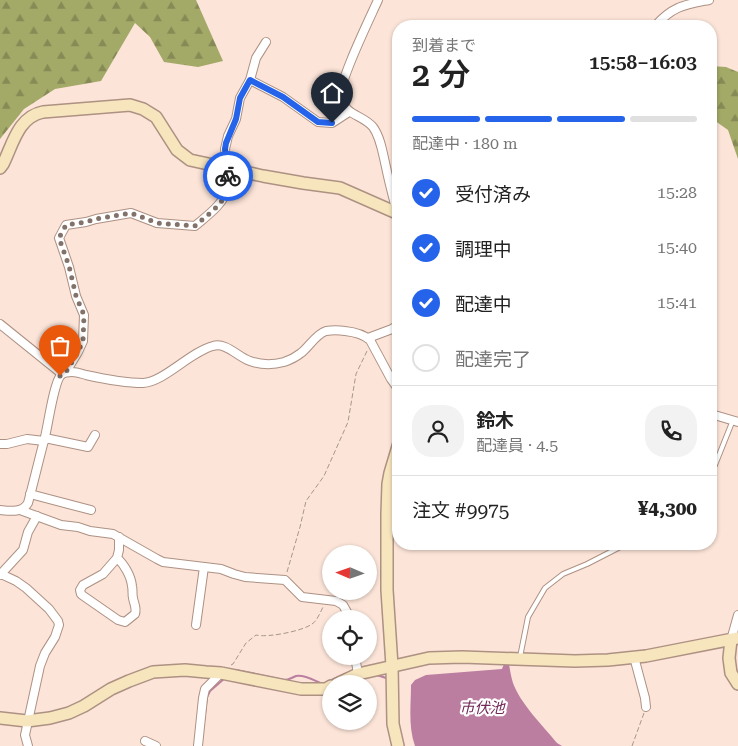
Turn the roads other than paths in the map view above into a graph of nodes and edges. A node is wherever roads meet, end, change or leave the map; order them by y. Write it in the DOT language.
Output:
graph roads {
  1 [pos="378,0"];
  2 [pos="710,0"];
  3 [pos="660,20"];
  4 [pos="266,42"];
  5 [pos="250,80"];
  6 [pos="349,112"];
  7 [pos="0,168"];
  8 [pos="226,168"];
  9 [pos="392,189"];
  10 [pos="392,210"];
  11 [pos="0,324"];
  12 [pos="392,329"];
  13 [pos="370,340"];
  14 [pos="64,373"];
  15 [pos="392,380"];
  16 [pos="717,416"];
  17 [pos="736,421"];
  18 [pos="95,435"];
  19 [pos="44,439"];
  20 [pos="0,444"];
  21 [pos="717,461"];
  22 [pos="392,467"];
  23 [pos="30,494"];
  24 [pos="0,510"];
  25 [pos="20,510"];
  26 [pos="91,510"];
  27 [pos="37,516"];
  28 [pos="119,537"];
  29 [pos="614,550"];
  30 [pos="117,558"];
  31 [pos="204,568"];
  32 [pos="0,574"];
  33 [pos="346,610"];
  34 [pos="738,615"];
  35 [pos="196,624"];
  36 [pos="735,639"];
  37 [pos="634,658"];
  38 [pos="519,659"];
  39 [pos="356,665"];
  40 [pos="392,666"];
  41 [pos="221,673"];
  42 [pos="358,674"];
  43 [pos="738,684"];
  44 [pos="322,689"];
  45 [pos="646,707"];
  46 [pos="0,718"];
  47 [pos="27,721"];
  48 [pos="145,742"];
  49 [pos="28,746"];
  50 [pos="156,746"];
  51 [pos="198,746"];
  52 [pos="398,746"];
  1 -- 6 [label="street"];
  2 -- 3 [label="street"];
  4 -- 5 [label="street"];
  5 -- 6 [label="street"];
  5 -- 8 [label="street"];
  6 -- 9 [label="street"];
  7 -- 8 [label="street"];
  8 -- 10 [label="street"];
  8 -- 14 [label="street"];
  11 -- 14 [label="street"];
  12 -- 13 [label="street"];
  13 -- 14 [label="street"];
  13 -- 15 [label="street"];
  14 -- 19 [label="street"];
  16 -- 17 [label="street"];
  17 -- 21 [label="lane"];
  18 -- 19 [label="street"];
  19 -- 20 [label="street"];
  19 -- 23 [label="street"];
  22 -- 40 [label="street"];
  23 -- 25 [label="street"];
  23 -- 26 [label="street"];
  24 -- 25 [label="street"];
  25 -- 27 [label="street"];
  27 -- 28 [label="street"];
  27 -- 32 [label="street"];
  28 -- 30 [label="street"];
  28 -- 31 [label="street"];
  29 -- 38 [label="lane"];
  30 -- 30 [label="street"];
  31 -- 33 [label="street"];
  31 -- 35 [label="street"];
  32 -- 47 [label="street"];
  34 -- 36 [label="street"];
  36 -- 37 [label="street"];
  36 -- 43 [label="street"];
  37 -- 38 [label="street"];
  37 -- 45 [label="street"];
  38 -- 40 [label="street"];
  39 -- 42 [label="street"];
  40 -- 42 [label="street"];
  40 -- 52 [label="street"];
  41 -- 44 [label="street"];
  41 -- 47 [label="street"];
  41 -- 51 [label="street"];
  46 -- 47 [label="street"];
  47 -- 49 [label="street"];
  48 -- 50 [label="street"];
}
